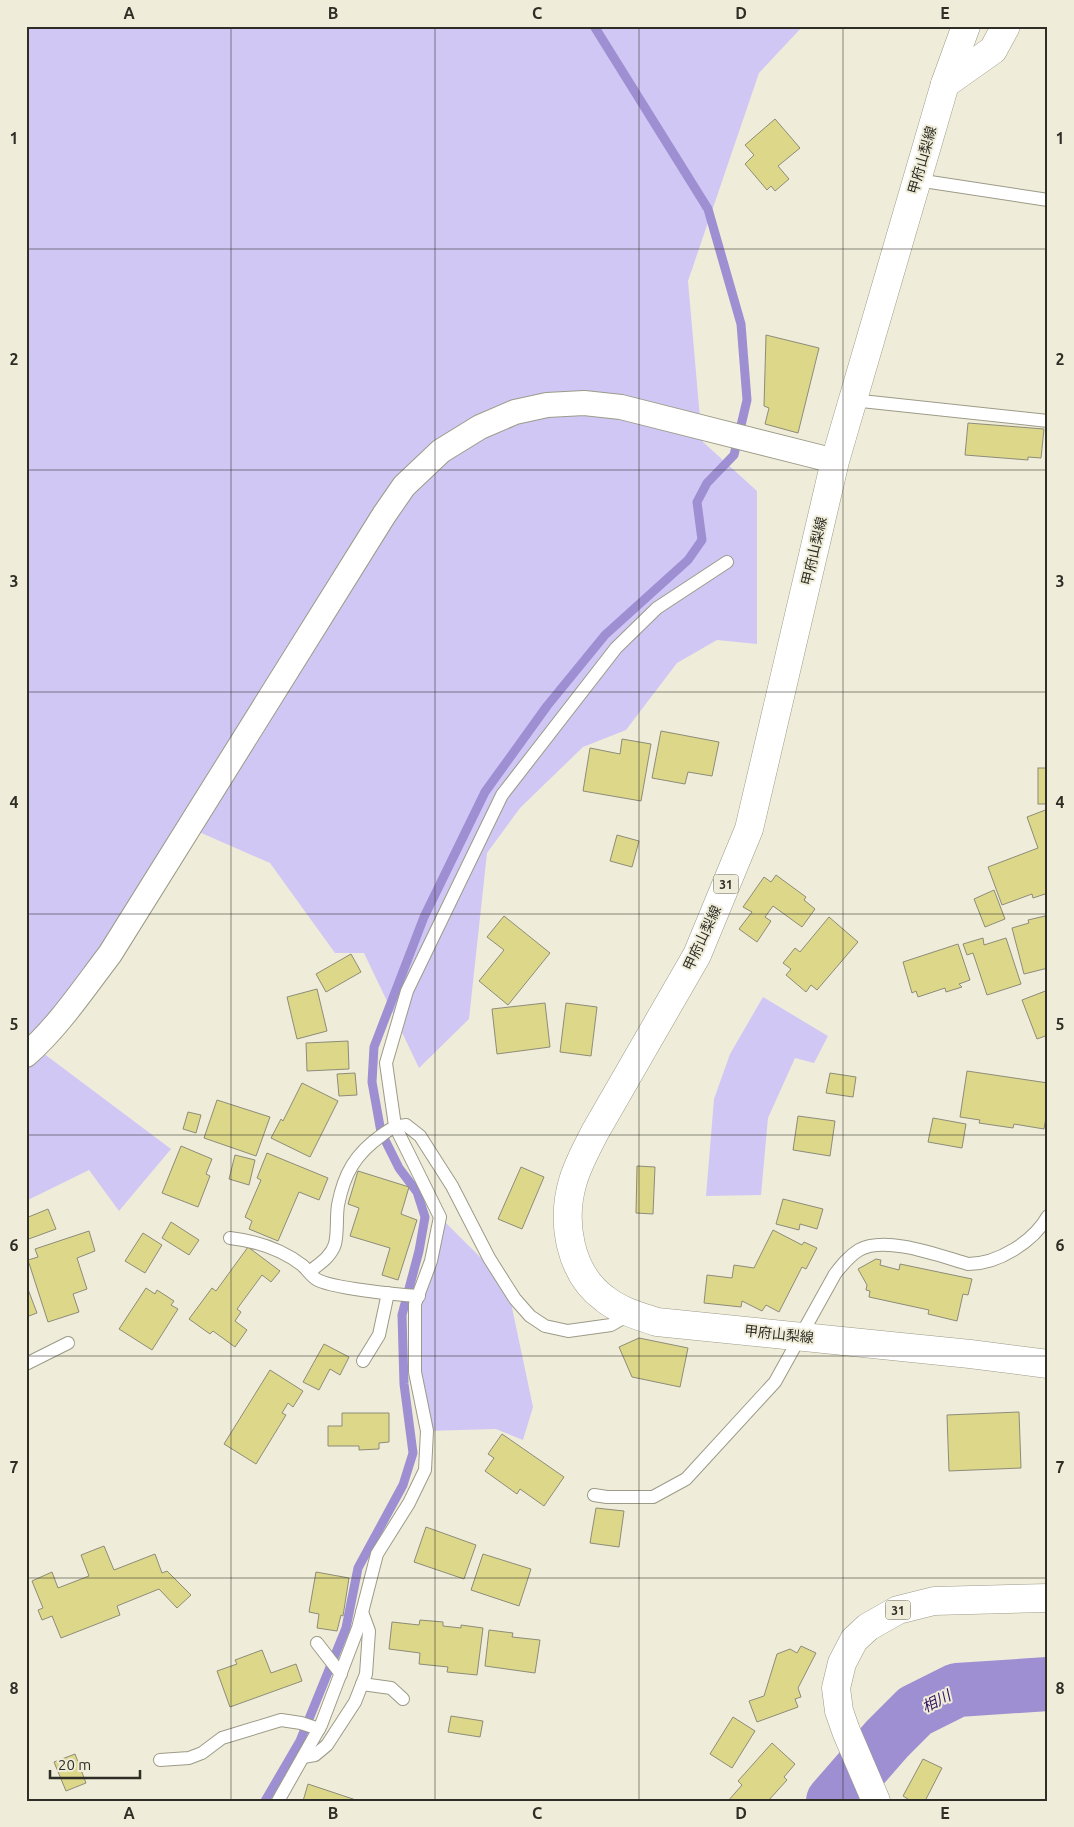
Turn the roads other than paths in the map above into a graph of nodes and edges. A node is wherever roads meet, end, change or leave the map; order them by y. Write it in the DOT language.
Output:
graph roads {
  1 [pos="966,26"];
  2 [pos="1006,26"];
  3 [pos="945,84"];
  4 [pos="917,180"];
  5 [pos="1048,200"];
  6 [pos="852,400"];
  7 [pos="1048,421"];
  8 [pos="835,461"];
  9 [pos="727,562"];
  10 [pos="26,1055"];
  11 [pos="393,1127"];
  12 [pos="1048,1216"];
  13 [pos="230,1238"];
  14 [pos="309,1272"];
  15 [pos="392,1294"];
  16 [pos="416,1295"];
  17 [pos="631,1314"];
  18 [pos="800,1337"];
  19 [pos="68,1343"];
  20 [pos="363,1361"];
  21 [pos="26,1364"];
  22 [pos="1048,1364"];
  23 [pos="594,1495"];
  24 [pos="1048,1598"];
  25 [pos="362,1612"];
  26 [pos="316,1643"];
  27 [pos="339,1672"];
  28 [pos="362,1684"];
  29 [pos="403,1699"];
  30 [pos="311,1726"];
  31 [pos="303,1757"];
  32 [pos="160,1760"];
  33 [pos="875,1799"];
  34 [pos="278,1801"];
  1 -- 3 [label="main road, 31"];
  2 -- 3 [label="main road"];
  3 -- 4 [label="main road, 甲府山梨線 / 31"];
  4 -- 5 [label="lane"];
  4 -- 6 [label="main road, 甲府山梨線 / 31"];
  6 -- 7 [label="lane"];
  6 -- 8 [label="main road, 甲府山梨線 / 31"];
  8 -- 10 [label="street"];
  8 -- 17 [label="main road, 甲府山梨線 / 31"];
  9 -- 11 [label="lane"];
  11 -- 14 [label="lane"];
  11 -- 16 [label="lane"];
  11 -- 17 [label="lane"];
  12 -- 18 [label="lane"];
  13 -- 14 [label="lane"];
  14 -- 15 [label="lane"];
  15 -- 16 [label="lane"];
  15 -- 20 [label="lane"];
  16 -- 25 [label="lane"];
  17 -- 18 [label="main road, 甲府山梨線 / 31"];
  18 -- 22 [label="main road, 甲府山梨線 / 31"];
  18 -- 23 [label="lane"];
  19 -- 21 [label="lane"];
  24 -- 33 [label="main road, 31"];
  25 -- 27 [label="lane"];
  25 -- 28 [label="lane"];
  26 -- 27 [label="lane"];
  27 -- 30 [label="lane"];
  28 -- 29 [label="lane"];
  28 -- 31 [label="lane"];
  30 -- 31 [label="lane"];
  30 -- 32 [label="lane"];
  31 -- 34 [label="lane"];
}
